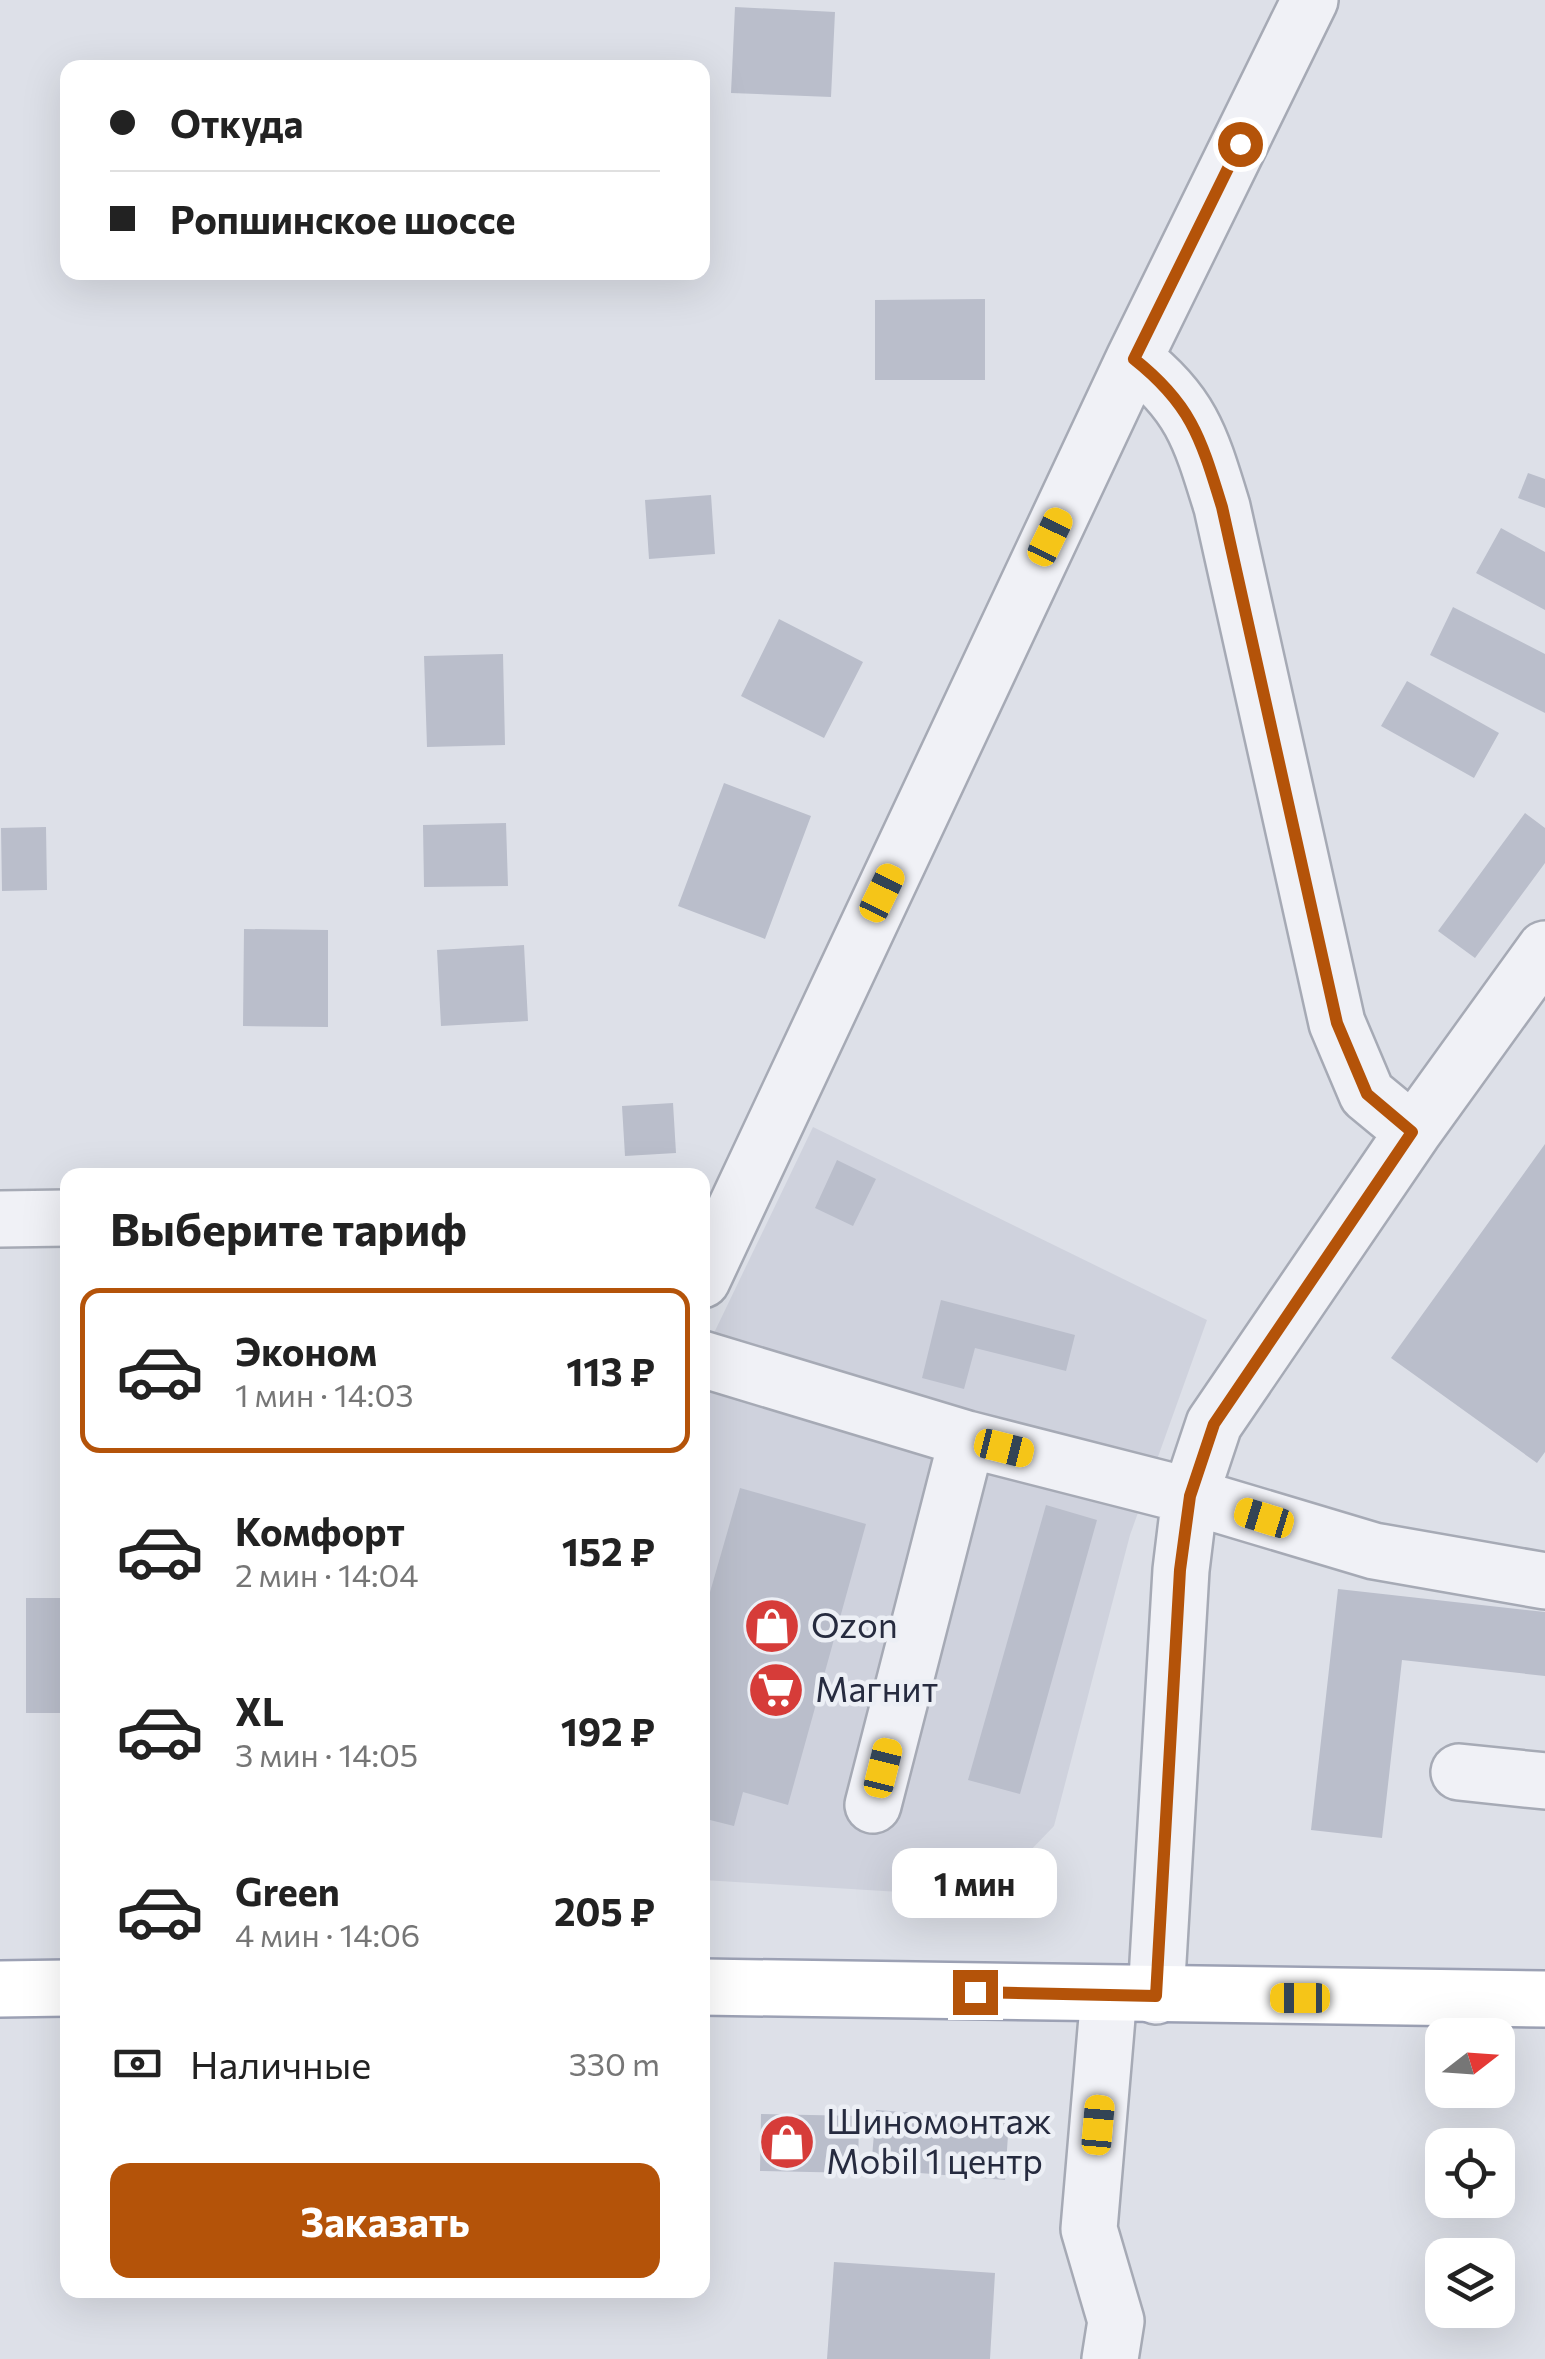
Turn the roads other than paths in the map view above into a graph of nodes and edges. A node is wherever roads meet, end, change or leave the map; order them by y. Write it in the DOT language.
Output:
graph roads {
  1 [pos="1310,0"];
  2 [pos="1134,359"];
  3 [pos="1545,950"];
  4 [pos="1412,1132"];
  5 [pos="716,1214"];
  6 [pos="60,1218"];
  7 [pos="0,1219"];
  8 [pos="710,1242"];
  9 [pos="710,1362"];
  10 [pos="967,1438"];
  11 [pos="1190,1496"];
  12 [pos="1545,1581"];
  13 [pos="1460,1772"];
  14 [pos="1545,1781"];
  15 [pos="874,1805"];
  16 [pos="710,1987"];
  17 [pos="60,1988"];
  18 [pos="0,1989"];
  19 [pos="1133,1995"];
  20 [pos="1545,2000"];
  21 [pos="1110,2359"];
  1 -- 2 [label="street"];
  2 -- 4 [label="street"];
  2 -- 5 [label="street"];
  3 -- 4 [label="street"];
  4 -- 11 [label="street"];
  5 -- 8 [label="street"];
  6 -- 7 [label="street"];
  9 -- 10 [label="street"];
  10 -- 11 [label="street"];
  10 -- 15 [label="street"];
  11 -- 12 [label="street"];
  11 -- 19 [label="street"];
  13 -- 14 [label="street"];
  16 -- 19 [label="main road"];
  17 -- 18 [label="main road"];
  19 -- 20 [label="main road"];
  19 -- 21 [label="street"];
}
